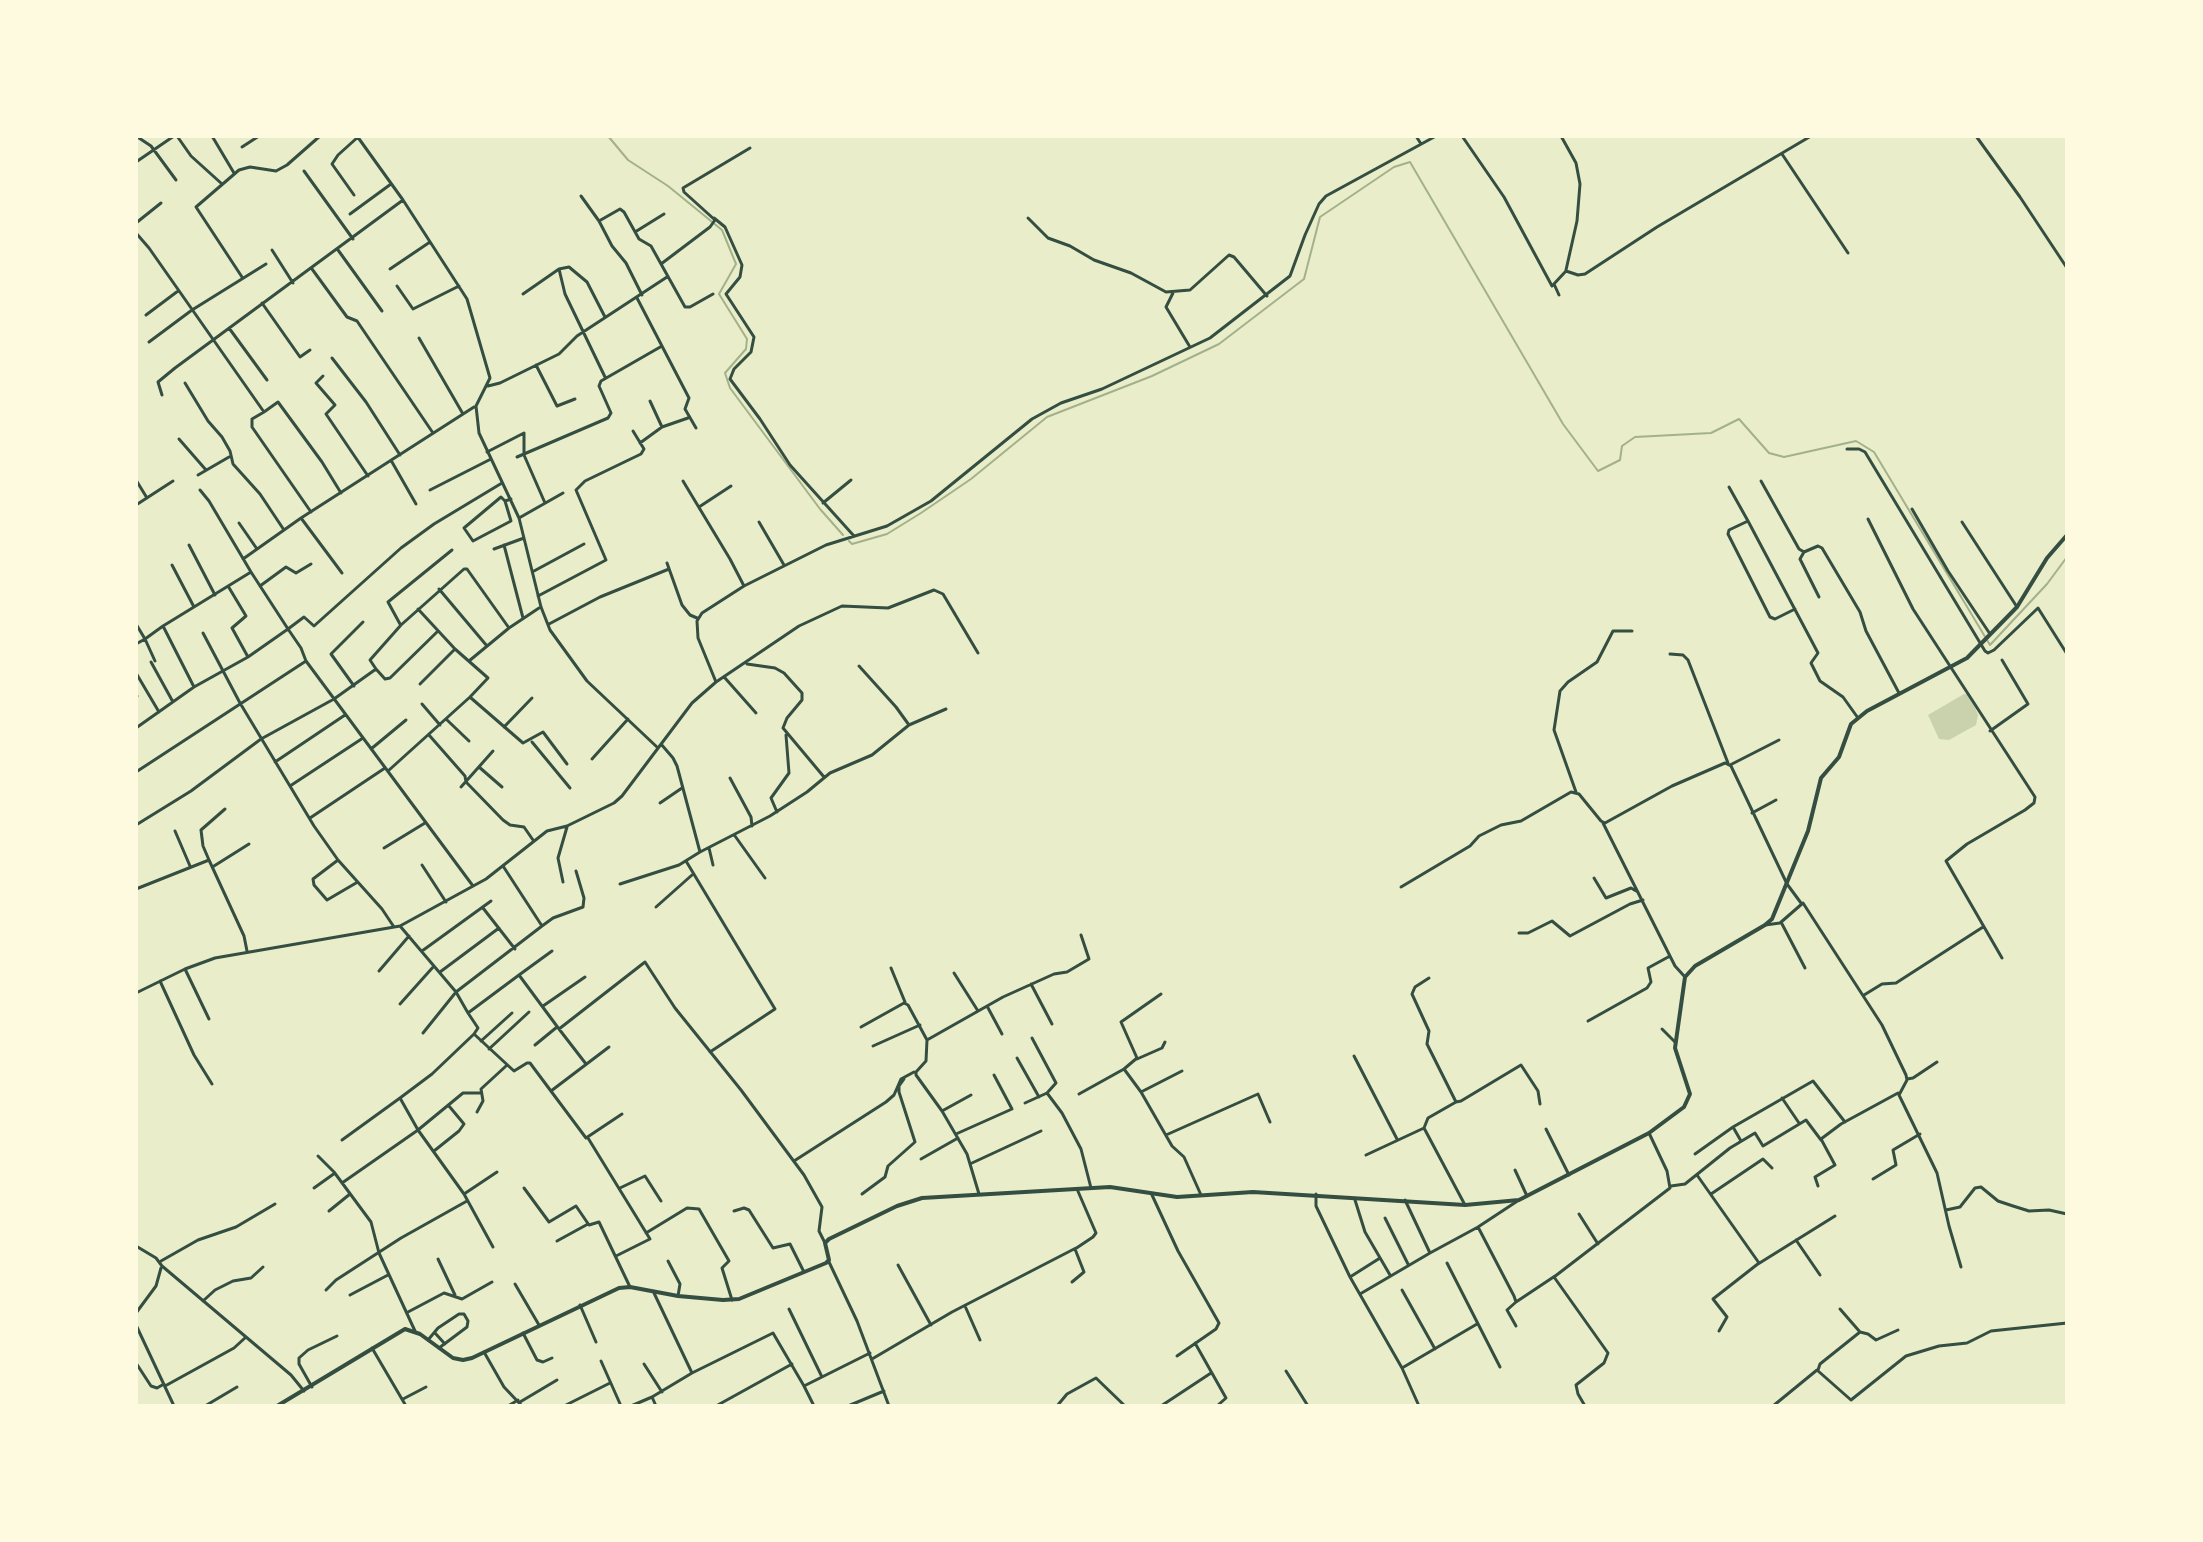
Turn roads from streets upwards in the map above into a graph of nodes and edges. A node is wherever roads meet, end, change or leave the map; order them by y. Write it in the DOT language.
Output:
graph roads {
  1 [pos="136,136"];
  2 [pos="176,136"];
  3 [pos="212,136"];
  4 [pos="259,136"];
  5 [pos="320,136"];
  6 [pos="1416,136"];
  7 [pos="1436,136"];
  8 [pos="1462,136"];
  9 [pos="1561,136"];
  10 [pos="1811,136"];
  11 [pos="1976,136"];
  12 [pos="358,137"];
  13 [pos="1421,144"];
  14 [pos="242,147"];
  15 [pos="750,148"];
  16 [pos="154,150"];
  17 [pos="1782,154"];
  18 [pos="136,162"];
  19 [pos="304,171"];
  20 [pos="234,173"];
  21 [pos="176,180"];
  22 [pos="222,184"];
  23 [pos="391,184"];
  24 [pos="354,195"];
  25 [pos="581,196"];
  26 [pos="403,200"];
  27 [pos="161,203"];
  28 [pos="350,214"];
  29 [pos="664,214"];
  30 [pos="1028,218"];
  31 [pos="599,221"];
  32 [pos="714,221"];
  33 [pos="136,223"];
  34 [pos="635,232"];
  35 [pos="136,233"];
  36 [pos="353,239"];
  37 [pos="430,242"];
  38 [pos="272,250"];
  39 [pos="338,250"];
  40 [pos="1848,253"];
  41 [pos="266,264"];
  42 [pos="661,264"];
  43 [pos="2067,268"];
  44 [pos="312,269"];
  45 [pos="390,269"];
  46 [pos="559,269"];
  47 [pos="1566,271"];
  48 [pos="242,277"];
  49 [pos="667,277"];
  50 [pos="293,283"];
  51 [pos="1554,284"];
  52 [pos="397,286"];
  53 [pos="459,286"];
  54 [pos="178,291"];
  55 [pos="1173,293"];
  56 [pos="523,294"];
  57 [pos="713,294"];
  58 [pos="1559,295"];
  59 [pos="640,296"];
  60 [pos="1267,296"];
  61 [pos="262,303"];
  62 [pos="192,310"];
  63 [pos="382,311"];
  64 [pos="146,315"];
  65 [pos="605,317"];
  66 [pos="228,328"];
  67 [pos="582,332"];
  68 [pos="419,338"];
  69 [pos="211,340"];
  70 [pos="149,342"];
  71 [pos="662,346"];
  72 [pos="1190,347"];
  73 [pos="310,350"];
  74 [pos="332,358"];
  75 [pos="536,365"];
  76 [pos="323,376"];
  77 [pos="605,377"];
  78 [pos="267,380"];
  79 [pos="185,383"];
  80 [pos="488,386"];
  81 [pos="162,395"];
  82 [pos="575,399"];
  83 [pos="650,401"];
  84 [pos="476,406"];
  85 [pos="264,412"];
  86 [pos="463,414"];
  87 [pos="688,418"];
  88 [pos="662,427"];
  89 [pos="696,428"];
  90 [pos="633,431"];
  91 [pos="433,433"];
  92 [pos="179,439"];
  93 [pos="640,443"];
  94 [pos="1847,449"];
  95 [pos="487,452"];
  96 [pos="400,455"];
  97 [pos="524,455"];
  98 [pos="229,457"];
  99 [pos="517,457"];
  100 [pos="491,458"];
  101 [pos="391,461"];
  102 [pos="206,470"];
  103 [pos="198,475"];
  104 [pos="368,476"];
  105 [pos="136,480"];
  106 [pos="851,480"];
  107 [pos="173,481"];
  108 [pos="683,481"];
  109 [pos="1761,481"];
  110 [pos="503,482"];
  111 [pos="731,486"];
  112 [pos="1729,487"];
  113 [pos="200,490"];
  114 [pos="430,490"];
  115 [pos="341,493"];
  116 [pos="563,493"];
  117 [pos="147,498"];
  118 [pos="511,499"];
  119 [pos="505,501"];
  120 [pos="545,503"];
  121 [pos="823,503"];
  122 [pos="416,504"];
  123 [pos="136,505"];
  124 [pos="699,507"];
  125 [pos="1912,509"];
  126 [pos="311,512"];
  127 [pos="301,518"];
  128 [pos="519,518"];
  129 [pos="1868,519"];
  130 [pos="1748,521"];
  131 [pos="759,522"];
  132 [pos="1962,522"];
  133 [pos="239,523"];
  134 [pos="284,530"];
  135 [pos="2067,535"];
  136 [pos="854,536"];
  137 [pos="524,538"];
  138 [pos="584,544"];
  139 [pos="189,545"];
  140 [pos="504,545"];
  141 [pos="257,549"];
  142 [pos="494,549"];
  143 [pos="452,550"];
  144 [pos="1804,552"];
  145 [pos="243,559"];
  146 [pos="667,563"];
  147 [pos="311,564"];
  148 [pos="172,565"];
  149 [pos="784,565"];
  150 [pos="669,569"];
  151 [pos="534,571"];
  152 [pos="251,572"];
  153 [pos="342,573"];
  154 [pos="228,586"];
  155 [pos="260,586"];
  156 [pos="744,586"];
  157 [pos="439,589"];
  158 [pos="215,595"];
  159 [pos="538,596"];
  160 [pos="1819,597"];
  161 [pos="194,607"];
  162 [pos="541,607"];
  163 [pos="2017,607"];
  164 [pos="418,609"];
  165 [pos="1795,609"];
  166 [pos="523,618"];
  167 [pos="697,618"];
  168 [pos="363,622"];
  169 [pos="136,624"];
  170 [pos="401,625"];
  171 [pos="548,625"];
  172 [pos="163,626"];
  173 [pos="509,628"];
  174 [pos="288,629"];
  175 [pos="438,631"];
  176 [pos="1632,631"];
  177 [pos="203,633"];
  178 [pos="145,639"];
  179 [pos="1985,639"];
  180 [pos="136,644"];
  181 [pos="487,646"];
  182 [pos="455,649"];
  183 [pos="978,653"];
  184 [pos="1670,654"];
  185 [pos="2067,654"];
  186 [pos="248,657"];
  187 [pos="2002,660"];
  188 [pos="306,661"];
  189 [pos="469,661"];
  190 [pos="744,664"];
  191 [pos="859,666"];
  192 [pos="1949,668"];
  193 [pos="376,669"];
  194 [pos="223,671"];
  195 [pos="136,673"];
  196 [pos="725,678"];
  197 [pos="716,682"];
  198 [pos="420,684"];
  199 [pos="354,686"];
  200 [pos="194,687"];
  201 [pos="1899,693"];
  202 [pos="470,697"];
  203 [pos="532,698"];
  204 [pos="334,699"];
  205 [pos="173,702"];
  206 [pos="240,703"];
  207 [pos="422,704"];
  208 [pos="946,709"];
  209 [pos="159,712"];
  210 [pos="756,713"];
  211 [pos="346,715"];
  212 [pos="1858,718"];
  213 [pos="446,719"];
  214 [pos="628,719"];
  215 [pos="406,720"];
  216 [pos="440,725"];
  217 [pos="909,725"];
  218 [pos="504,727"];
  219 [pos="136,728"];
  220 [pos="1990,731"];
  221 [pos="787,734"];
  222 [pos="429,735"];
  223 [pos="363,738"];
  224 [pos="261,739"];
  225 [pos="531,740"];
  226 [pos="1779,740"];
  227 [pos="469,741"];
  228 [pos="660,746"];
  229 [pos="371,749"];
  230 [pos="493,751"];
  231 [pos="592,759"];
  232 [pos="275,762"];
  233 [pos="567,764"];
  234 [pos="1729,764"];
  235 [pos="479,767"];
  236 [pos="386,769"];
  237 [pos="136,772"];
  238 [pos="824,777"];
  239 [pos="730,778"];
  240 [pos="466,782"];
  241 [pos="290,786"];
  242 [pos="461,787"];
  243 [pos="502,787"];
  244 [pos="570,788"];
  245 [pos="682,788"];
  246 [pos="1576,792"];
  247 [pos="1776,800"];
  248 [pos="660,803"];
  249 [pos="225,809"];
  250 [pos="777,812"];
  251 [pos="1752,813"];
  252 [pos="310,818"];
  253 [pos="426,823"];
  254 [pos="1603,823"];
  255 [pos="136,825"];
  256 [pos="567,826"];
  257 [pos="752,826"];
  258 [pos="175,831"];
  259 [pos="735,835"];
  260 [pos="533,840"];
  261 [pos="249,844"];
  262 [pos="384,848"];
  263 [pos="709,848"];
  264 [pos="700,852"];
  265 [pos="209,860"];
  266 [pos="338,860"];
  267 [pos="686,861"];
  268 [pos="422,865"];
  269 [pos="713,865"];
  270 [pos="190,866"];
  271 [pos="214,866"];
  272 [pos="503,866"];
  273 [pos="576,871"];
  274 [pos="694,874"];
  275 [pos="765,878"];
  276 [pos="1594,878"];
  277 [pos="563,882"];
  278 [pos="356,883"];
  279 [pos="620,884"];
  280 [pos="1787,884"];
  281 [pos="473,886"];
  282 [pos="1401,887"];
  283 [pos="136,889"];
  284 [pos="1640,894"];
  285 [pos="1643,900"];
  286 [pos="491,901"];
  287 [pos="446,902"];
  288 [pos="1801,903"];
  289 [pos="482,907"];
  290 [pos="656,907"];
  291 [pos="1781,922"];
  292 [pos="1765,925"];
  293 [pos="400,926"];
  294 [pos="542,926"];
  295 [pos="394,927"];
  296 [pos="1983,927"];
  297 [pos="499,928"];
  298 [pos="1519,933"];
  299 [pos="1081,935"];
  300 [pos="409,936"];
  301 [pos="515,949"];
  302 [pos="247,951"];
  303 [pos="422,951"];
  304 [pos="552,951"];
  305 [pos="1670,956"];
  306 [pos="2002,958"];
  307 [pos="434,966"];
  308 [pos="891,968"];
  309 [pos="1805,968"];
  310 [pos="185,969"];
  311 [pos="379,971"];
  312 [pos="440,972"];
  313 [pos="954,973"];
  314 [pos="519,975"];
  315 [pos="585,977"];
  316 [pos="1685,977"];
  317 [pos="1429,978"];
  318 [pos="160,981"];
  319 [pos="1031,984"];
  320 [pos="456,992"];
  321 [pos="136,993"];
  322 [pos="1161,994"];
  323 [pos="1864,995"];
  324 [pos="905,1003"];
  325 [pos="400,1004"];
  326 [pos="543,1006"];
  327 [pos="987,1006"];
  328 [pos="978,1011"];
  329 [pos="529,1012"];
  330 [pos="468,1013"];
  331 [pos="512,1013"];
  332 [pos="209,1019"];
  333 [pos="1588,1021"];
  334 [pos="1052,1024"];
  335 [pos="920,1025"];
  336 [pos="861,1027"];
  337 [pos="558,1028"];
  338 [pos="1662,1029"];
  339 [pos="423,1033"];
  340 [pos="474,1034"];
  341 [pos="1002,1034"];
  342 [pos="1032,1038"];
  343 [pos="927,1040"];
  344 [pos="481,1041"];
  345 [pos="1165,1042"];
  346 [pos="1675,1042"];
  347 [pos="535,1045"];
  348 [pos="873,1046"];
  349 [pos="609,1047"];
  350 [pos="489,1049"];
  351 [pos="710,1052"];
  352 [pos="1354,1056"];
  353 [pos="1017,1058"];
  354 [pos="1137,1059"];
  355 [pos="1937,1062"];
  356 [pos="586,1064"];
  357 [pos="506,1066"];
  358 [pos="1124,1069"];
  359 [pos="1182,1071"];
  360 [pos="916,1072"];
  361 [pos="909,1073"];
  362 [pos="994,1075"];
  363 [pos="1907,1079"];
  364 [pos="212,1084"];
  365 [pos="551,1091"];
  366 [pos="1141,1092"];
  367 [pos="480,1093"];
  368 [pos="1047,1093"];
  369 [pos="1898,1093"];
  370 [pos="1079,1094"];
  371 [pos="971,1095"];
  372 [pos="1039,1097"];
  373 [pos="400,1098"];
  374 [pos="1782,1098"];
  375 [pos="1456,1102"];
  376 [pos="1025,1103"];
  377 [pos="1540,1104"];
  378 [pos="449,1106"];
  379 [pos="942,1111"];
  380 [pos="477,1112"];
  381 [pos="622,1114"];
  382 [pos="1270,1122"];
  383 [pos="1845,1122"];
  384 [pos="1799,1123"];
  385 [pos="1733,1127"];
  386 [pos="1424,1128"];
  387 [pos="1546,1129"];
  388 [pos="418,1130"];
  389 [pos="1041,1131"];
  390 [pos="1649,1133"];
  391 [pos="1920,1134"];
  392 [pos="1166,1135"];
  393 [pos="957,1136"];
  394 [pos="587,1138"];
  395 [pos="1397,1139"];
  396 [pos="342,1140"];
  397 [pos="1821,1140"];
  398 [pos="1741,1141"];
  399 [pos="434,1151"];
  400 [pos="1695,1154"];
  401 [pos="1366,1155"];
  402 [pos="318,1156"];
  403 [pos="921,1159"];
  404 [pos="794,1161"];
  405 [pos="972,1163"];
  406 [pos="1772,1168"];
  407 [pos="1515,1170"];
  408 [pos="497,1172"];
  409 [pos="335,1173"];
  410 [pos="1569,1175"];
  411 [pos="1697,1175"];
  412 [pos="1873,1179"];
  413 [pos="342,1183"];
  414 [pos="1671,1186"];
  415 [pos="1818,1186"];
  416 [pos="314,1188"];
  417 [pos="524,1188"];
  418 [pos="620,1188"];
  419 [pos="1091,1188"];
  420 [pos="1077,1189"];
  421 [pos="350,1194"];
  422 [pos="464,1194"];
  423 [pos="862,1194"];
  424 [pos="979,1194"];
  425 [pos="1316,1194"];
  426 [pos="1711,1194"];
  427 [pos="1152,1195"];
  428 [pos="1201,1195"];
  429 [pos="1354,1196"];
  430 [pos="1527,1196"];
  431 [pos="1405,1200"];
  432 [pos="1519,1200"];
  433 [pos="467,1201"];
  434 [pos="661,1201"];
  435 [pos="275,1204"];
  436 [pos="1465,1205"];
  437 [pos="1946,1210"];
  438 [pos="329,1211"];
  439 [pos="734,1211"];
  440 [pos="1579,1214"];
  441 [pos="2067,1214"];
  442 [pos="1835,1216"];
  443 [pos="1385,1218"];
  444 [pos="588,1224"];
  445 [pos="1478,1227"];
  446 [pos="646,1233"];
  447 [pos="1796,1240"];
  448 [pos="557,1241"];
  449 [pos="825,1243"];
  450 [pos="1598,1244"];
  451 [pos="136,1246"];
  452 [pos="493,1247"];
  453 [pos="1076,1248"];
  454 [pos="379,1253"];
  455 [pos="1430,1253"];
  456 [pos="616,1256"];
  457 [pos="1380,1258"];
  458 [pos="438,1259"];
  459 [pos="829,1260"];
  460 [pos="668,1261"];
  461 [pos="1447,1263"];
  462 [pos="161,1264"];
  463 [pos="1758,1264"];
  464 [pos="898,1265"];
  465 [pos="1409,1265"];
  466 [pos="263,1267"];
  467 [pos="1961,1267"];
  468 [pos="804,1272"];
  469 [pos="388,1275"];
  470 [pos="1390,1275"];
  471 [pos="1820,1275"];
  472 [pos="1555,1276"];
  473 [pos="1350,1277"];
  474 [pos="492,1282"];
  475 [pos="1072,1282"];
  476 [pos="515,1284"];
  477 [pos="630,1287"];
  478 [pos="326,1290"];
  479 [pos="1402,1290"];
  480 [pos="653,1291"];
  481 [pos="1360,1294"];
  482 [pos="350,1295"];
  483 [pos="678,1296"];
  484 [pos="456,1298"];
  485 [pos="732,1300"];
  486 [pos="203,1301"];
  487 [pos="1516,1302"];
  488 [pos="580,1305"];
  489 [pos="965,1306"];
  490 [pos="789,1309"];
  491 [pos="1840,1309"];
  492 [pos="408,1312"];
  493 [pos="136,1313"];
  494 [pos="2067,1323"];
  495 [pos="1477,1324"];
  496 [pos="136,1325"];
  497 [pos="539,1325"];
  498 [pos="931,1325"];
  499 [pos="1516,1326"];
  500 [pos="1898,1330"];
  501 [pos="415,1331"];
  502 [pos="1719,1331"];
  503 [pos="1860,1332"];
  504 [pos="435,1333"];
  505 [pos="523,1333"];
  506 [pos="337,1336"];
  507 [pos="246,1337"];
  508 [pos="428,1340"];
  509 [pos="980,1340"];
  510 [pos="596,1342"];
  511 [pos="1195,1343"];
  512 [pos="445,1344"];
  513 [pos="372,1348"];
  514 [pos="438,1349"];
  515 [pos="1435,1349"];
  516 [pos="484,1352"];
  517 [pos="870,1353"];
  518 [pos="1177,1356"];
  519 [pos="552,1358"];
  520 [pos="872,1359"];
  521 [pos="601,1361"];
  522 [pos="136,1363"];
  523 [pos="644,1364"];
  524 [pos="792,1364"];
  525 [pos="1500,1367"];
  526 [pos="1402,1368"];
  527 [pos="1818,1370"];
  528 [pos="1286,1371"];
  529 [pos="692,1373"];
  530 [pos="1212,1375"];
  531 [pos="822,1377"];
  532 [pos="557,1380"];
  533 [pos="610,1383"];
  534 [pos="165,1385"];
  535 [pos="804,1386"];
  536 [pos="237,1387"];
  537 [pos="312,1387"];
  538 [pos="426,1387"];
  539 [pos="304,1391"];
  540 [pos="884,1391"];
  541 [pos="662,1392"];
  542 [pos="652,1397"];
  543 [pos="403,1399"];
  544 [pos="520,1403"];
  545 [pos="174,1406"];
  546 [pos="205,1406"];
  547 [pos="277,1406"];
  548 [pos="406,1406"];
  549 [pos="508,1406"];
  550 [pos="564,1406"];
  551 [pos="621,1406"];
  552 [pos="631,1406"];
  553 [pos="656,1406"];
  554 [pos="716,1406"];
  555 [pos="814,1406"];
  556 [pos="848,1406"];
  557 [pos="889,1406"];
  558 [pos="1057,1406"];
  559 [pos="1125,1406"];
  560 [pos="1161,1406"];
  561 [pos="1217,1406"];
  562 [pos="1308,1406"];
  563 [pos="1419,1406"];
  564 [pos="1585,1406"];
  565 [pos="1773,1406"];
  1 -- 16 [label="street"];
  2 -- 16 [label="street"];
  2 -- 22 [label="street"];
  3 -- 20 [label="street"];
  4 -- 14 [label="street"];
  5 -- 20 [label="street"];
  6 -- 13 [label="street"];
  7 -- 13 [label="street"];
  8 -- 51 [label="street"];
  9 -- 47 [label="street"];
  10 -- 17 [label="street"];
  11 -- 43 [label="street"];
  12 -- 23 [label="street"];
  12 -- 24 [label="street"];
  13 -- 60 [label="street"];
  15 -- 32 [label="street"];
  16 -- 18 [label="street"];
  16 -- 21 [label="street"];
  17 -- 40 [label="street"];
  17 -- 47 [label="street"];
  19 -- 36 [label="street"];
  20 -- 22 [label="street"];
  22 -- 48 [label="street"];
  23 -- 26 [label="street"];
  23 -- 28 [label="street"];
  25 -- 31 [label="street"];
  26 -- 36 [label="street"];
  26 -- 37 [label="street"];
  27 -- 33 [label="street"];
  29 -- 34 [label="street"];
  30 -- 55 [label="street"];
  31 -- 34 [label="street"];
  31 -- 59 [label="street"];
  32 -- 42 [label="street"];
  32 -- 121 [label="street"];
  34 -- 42 [label="street"];
  35 -- 54 [label="street"];
  36 -- 39 [label="street"];
  37 -- 45 [label="street"];
  37 -- 53 [label="street"];
  38 -- 50 [label="street"];
  39 -- 44 [label="street"];
  39 -- 63 [label="street"];
  41 -- 48 [label="street"];
  42 -- 49 [label="street"];
  44 -- 50 [label="street"];
  44 -- 91 [label="street"];
  46 -- 56 [label="street"];
  46 -- 65 [label="street"];
  46 -- 67 [label="street"];
  47 -- 51 [label="street"];
  48 -- 62 [label="street"];
  49 -- 57 [label="street"];
  49 -- 59 [label="street"];
  50 -- 61 [label="street"];
  51 -- 58 [label="street"];
  52 -- 53 [label="street"];
  53 -- 80 [label="street"];
  54 -- 62 [label="street"];
  54 -- 64 [label="street"];
  55 -- 60 [label="street"];
  55 -- 72 [label="street"];
  59 -- 65 [label="street"];
  59 -- 71 [label="street"];
  60 -- 72 [label="street"];
  61 -- 66 [label="street"];
  61 -- 73 [label="street"];
  62 -- 69 [label="street"];
  62 -- 70 [label="street"];
  65 -- 67 [label="street"];
  66 -- 69 [label="street"];
  66 -- 78 [label="street"];
  67 -- 75 [label="street"];
  67 -- 77 [label="street"];
  68 -- 86 [label="street"];
  69 -- 81 [label="street"];
  69 -- 85 [label="street"];
  71 -- 77 [label="street"];
  71 -- 87 [label="street"];
  72 -- 136 [label="street"];
  74 -- 96 [label="street"];
  75 -- 80 [label="street"];
  75 -- 82 [label="street"];
  76 -- 104 [label="street"];
  77 -- 97 [label="street"];
  79 -- 98 [label="street"];
  80 -- 84 [label="street"];
  83 -- 88 [label="street"];
  84 -- 86 [label="street"];
  84 -- 95 [label="street"];
  85 -- 115 [label="street"];
  85 -- 126 [label="street"];
  86 -- 91 [label="street"];
  87 -- 88 [label="street"];
  87 -- 89 [label="street"];
  88 -- 93 [label="street"];
  90 -- 93 [label="street"];
  91 -- 96 [label="street"];
  92 -- 102 [label="street"];
  93 -- 159 [label="street"];
  94 -- 179 [label="street"];
  95 -- 97 [label="street"];
  95 -- 100 [label="street"];
  96 -- 101 [label="street"];
  97 -- 99 [label="street"];
  97 -- 120 [label="street"];
  98 -- 102 [label="street"];
  98 -- 134 [label="street"];
  100 -- 110 [label="street"];
  100 -- 114 [label="street"];
  101 -- 104 [label="street"];
  101 -- 122 [label="street"];
  102 -- 103 [label="street"];
  104 -- 115 [label="street"];
  105 -- 117 [label="street"];
  106 -- 121 [label="street"];
  107 -- 117 [label="street"];
  108 -- 124 [label="street"];
  109 -- 144 [label="street"];
  110 -- 118 [label="street"];
  110 -- 174 [label="street"];
  111 -- 124 [label="street"];
  112 -- 130 [label="street"];
  113 -- 145 [label="street"];
  115 -- 126 [label="street"];
  116 -- 120 [label="street"];
  117 -- 123 [label="street"];
  118 -- 119 [label="street"];
  118 -- 128 [label="street"];
  119 -- 119 [label="street"];
  120 -- 128 [label="street"];
  121 -- 136 [label="street"];
  124 -- 156 [label="street"];
  125 -- 179 [label="street"];
  126 -- 127 [label="street"];
  127 -- 134 [label="street"];
  127 -- 153 [label="street"];
  128 -- 137 [label="street"];
  129 -- 192 [label="street"];
  130 -- 165 [label="street"];
  130 -- 165 [label="street"];
  131 -- 149 [label="street"];
  132 -- 163 [label="street"];
  133 -- 141 [label="street"];
  134 -- 141 [label="street"];
  135 -- 163 [label="street"];
  136 -- 149 [label="street"];
  137 -- 140 [label="street"];
  137 -- 151 [label="street"];
  138 -- 151 [label="street"];
  139 -- 158 [label="street"];
  140 -- 142 [label="street"];
  140 -- 166 [label="street"];
  141 -- 145 [label="street"];
  143 -- 170 [label="street"];
  144 -- 160 [label="street"];
  144 -- 201 [label="street"];
  145 -- 152 [label="street"];
  146 -- 150 [label="street"];
  147 -- 155 [label="street"];
  148 -- 161 [label="street"];
  149 -- 156 [label="street"];
  150 -- 167 [label="street"];
  150 -- 171 [label="street"];
  151 -- 159 [label="street"];
  152 -- 154 [label="street"];
  152 -- 155 [label="street"];
  154 -- 158 [label="street"];
  154 -- 186 [label="street"];
  155 -- 174 [label="street"];
  156 -- 167 [label="street"];
  157 -- 164 [label="street"];
  157 -- 173 [label="street"];
  157 -- 181 [label="street"];
  158 -- 161 [label="street"];
  159 -- 162 [label="street"];
  161 -- 172 [label="street"];
  162 -- 166 [label="street"];
  162 -- 171 [label="street"];
  163 -- 179 [label="street"];
  164 -- 170 [label="street"];
  164 -- 175 [label="street"];
  165 -- 212 [label="street"];
  166 -- 173 [label="street"];
  167 -- 197 [label="street"];
  168 -- 199 [label="street"];
  169 -- 178 [label="street"];
  170 -- 193 [label="street"];
  171 -- 214 [label="street"];
  172 -- 178 [label="street"];
  172 -- 200 [label="street"];
  173 -- 181 [label="street"];
  174 -- 186 [label="street"];
  174 -- 188 [label="street"];
  175 -- 182 [label="street"];
  175 -- 193 [label="street"];
  176 -- 246 [label="street"];
  177 -- 194 [label="street"];
  178 -- 180 [label="street"];
  178 -- 205 [label="street"];
  179 -- 185 [label="street"];
  179 -- 192 [label="street"];
  181 -- 189 [label="street"];
  182 -- 189 [label="street"];
  182 -- 198 [label="street"];
  183 -- 190 [label="street"];
  184 -- 234 [label="street"];
  186 -- 194 [label="street"];
  187 -- 220 [label="street"];
  188 -- 204 [label="street"];
  188 -- 206 [label="street"];
  189 -- 202 [label="street"];
  190 -- 196 [label="street"];
  190 -- 221 [label="street"];
  191 -- 217 [label="street"];
  192 -- 201 [label="street"];
  192 -- 220 [label="street"];
  193 -- 199 [label="street"];
  194 -- 200 [label="street"];
  194 -- 206 [label="street"];
  195 -- 209 [label="street"];
  196 -- 197 [label="street"];
  196 -- 210 [label="street"];
  197 -- 228 [label="street"];
  199 -- 204 [label="street"];
  200 -- 205 [label="street"];
  201 -- 212 [label="street"];
  202 -- 213 [label="street"];
  202 -- 218 [label="street"];
  203 -- 218 [label="street"];
  204 -- 211 [label="street"];
  204 -- 224 [label="street"];
  205 -- 209 [label="street"];
  206 -- 224 [label="street"];
  206 -- 237 [label="street"];
  207 -- 216 [label="street"];
  208 -- 217 [label="street"];
  209 -- 219 [label="street"];
  211 -- 223 [label="street"];
  211 -- 232 [label="street"];
  212 -- 280 [label="street"];
  213 -- 216 [label="street"];
  213 -- 227 [label="street"];
  214 -- 228 [label="street"];
  214 -- 231 [label="street"];
  215 -- 229 [label="street"];
  216 -- 222 [label="street"];
  217 -- 238 [label="street"];
  218 -- 225 [label="street"];
  220 -- 296 [label="street"];
  221 -- 238 [label="street"];
  221 -- 250 [label="street"];
  222 -- 236 [label="street"];
  222 -- 240 [label="street"];
  223 -- 229 [label="street"];
  223 -- 241 [label="street"];
  224 -- 232 [label="street"];
  224 -- 255 [label="street"];
  225 -- 233 [label="street"];
  225 -- 244 [label="street"];
  226 -- 234 [label="street"];
  228 -- 245 [label="street"];
  228 -- 256 [label="street"];
  229 -- 236 [label="street"];
  230 -- 235 [label="street"];
  232 -- 241 [label="street"];
  234 -- 251 [label="street"];
  234 -- 254 [label="street"];
  235 -- 240 [label="street"];
  235 -- 243 [label="street"];
  236 -- 252 [label="street"];
  236 -- 253 [label="street"];
  238 -- 250 [label="street"];
  239 -- 257 [label="street"];
  240 -- 242 [label="street"];
  240 -- 260 [label="street"];
  241 -- 252 [label="street"];
  245 -- 248 [label="street"];
  245 -- 264 [label="street"];
  246 -- 254 [label="street"];
  246 -- 282 [label="street"];
  247 -- 251 [label="street"];
  249 -- 265 [label="street"];
  250 -- 257 [label="street"];
  251 -- 280 [label="street"];
  252 -- 266 [label="street"];
  253 -- 262 [label="street"];
  253 -- 281 [label="street"];
  254 -- 284 [label="street"];
  256 -- 260 [label="street"];
  256 -- 277 [label="street"];
  257 -- 259 [label="street"];
  258 -- 270 [label="street"];
  259 -- 263 [label="street"];
  259 -- 275 [label="street"];
  260 -- 272 [label="street"];
  261 -- 271 [label="street"];
  263 -- 264 [label="street"];
  263 -- 269 [label="street"];
  264 -- 267 [label="street"];
  265 -- 270 [label="street"];
  265 -- 271 [label="street"];
  266 -- 278 [label="street"];
  266 -- 278 [label="street"];
  267 -- 274 [label="street"];
  267 -- 279 [label="street"];
  268 -- 287 [label="street"];
  270 -- 283 [label="street"];
  271 -- 302 [label="street"];
  272 -- 281 [label="street"];
  272 -- 294 [label="street"];
  273 -- 294 [label="street"];
  274 -- 290 [label="street"];
  274 -- 351 [label="street"];
  276 -- 284 [label="street"];
  278 -- 295 [label="street"];
  280 -- 288 [label="street"];
  280 -- 292 [label="street"];
  281 -- 287 [label="street"];
  284 -- 285 [label="street"];
  285 -- 298 [label="street"];
  285 -- 305 [label="street"];
  286 -- 289 [label="street"];
  287 -- 293 [label="street"];
  288 -- 291 [label="street"];
  288 -- 323 [label="street"];
  289 -- 297 [label="street"];
  289 -- 303 [label="street"];
  291 -- 292 [label="street"];
  291 -- 309 [label="street"];
  292 -- 316 [label="street"];
  293 -- 295 [label="street"];
  293 -- 300 [label="street"];
  294 -- 301 [label="street"];
  295 -- 302 [label="street"];
  296 -- 306 [label="street"];
  296 -- 323 [label="street"];
  297 -- 301 [label="street"];
  297 -- 312 [label="street"];
  299 -- 319 [label="street"];
  300 -- 303 [label="street"];
  300 -- 311 [label="street"];
  301 -- 320 [label="street"];
  302 -- 310 [label="street"];
  303 -- 307 [label="street"];
  304 -- 314 [label="street"];
  305 -- 316 [label="street"];
  305 -- 333 [label="street"];
  307 -- 312 [label="street"];
  307 -- 325 [label="street"];
  308 -- 324 [label="street"];
  310 -- 318 [label="street"];
  310 -- 332 [label="street"];
  312 -- 320 [label="street"];
  313 -- 328 [label="street"];
  314 -- 326 [label="street"];
  314 -- 330 [label="street"];
  315 -- 326 [label="street"];
  316 -- 346 [label="street"];
  317 -- 375 [label="street"];
  318 -- 321 [label="street"];
  318 -- 364 [label="street"];
  319 -- 327 [label="street"];
  319 -- 334 [label="street"];
  320 -- 330 [label="street"];
  320 -- 339 [label="street"];
  322 -- 354 [label="street"];
  323 -- 363 [label="street"];
  324 -- 335 [label="street"];
  324 -- 336 [label="street"];
  326 -- 337 [label="street"];
  327 -- 328 [label="street"];
  327 -- 341 [label="street"];
  328 -- 343 [label="street"];
  329 -- 350 [label="street"];
  330 -- 340 [label="street"];
  331 -- 344 [label="street"];
  335 -- 343 [label="street"];
  335 -- 348 [label="street"];
  337 -- 347 [label="street"];
  337 -- 351 [label="street"];
  337 -- 356 [label="street"];
  338 -- 346 [label="street"];
  340 -- 344 [label="street"];
  340 -- 373 [label="street"];
  342 -- 368 [label="street"];
  343 -- 360 [label="street"];
  344 -- 350 [label="street"];
  345 -- 354 [label="street"];
  346 -- 390 [label="street"];
  349 -- 356 [label="street"];
  350 -- 357 [label="street"];
  351 -- 404 [label="street"];
  352 -- 395 [label="street"];
  353 -- 372 [label="street"];
  354 -- 358 [label="street"];
  355 -- 363 [label="street"];
  356 -- 365 [label="street"];
  357 -- 365 [label="street"];
  357 -- 367 [label="street"];
  358 -- 366 [label="street"];
  358 -- 370 [label="street"];
  359 -- 366 [label="street"];
  360 -- 361 [label="street"];
  360 -- 379 [label="street"];
  361 -- 404 [label="street"];
  361 -- 423 [label="street"];
  362 -- 393 [label="street"];
  363 -- 369 [label="street"];
  365 -- 394 [label="street"];
  366 -- 392 [label="street"];
  367 -- 378 [label="street"];
  367 -- 380 [label="street"];
  368 -- 372 [label="street"];
  368 -- 419 [label="street"];
  369 -- 383 [label="street"];
  369 -- 391 [label="street"];
  371 -- 379 [label="street"];
  372 -- 376 [label="street"];
  373 -- 388 [label="street"];
  373 -- 396 [label="street"];
  374 -- 383 [label="street"];
  374 -- 384 [label="street"];
  374 -- 385 [label="street"];
  375 -- 377 [label="street"];
  375 -- 386 [label="street"];
  378 -- 388 [label="street"];
  378 -- 399 [label="street"];
  379 -- 393 [label="street"];
  381 -- 394 [label="street"];
  382 -- 392 [label="street"];
  383 -- 397 [label="street"];
  384 -- 397 [label="street"];
  384 -- 398 [label="street"];
  385 -- 398 [label="street"];
  385 -- 400 [label="street"];
  386 -- 395 [label="street"];
  386 -- 436 [label="street"];
  387 -- 410 [label="street"];
  388 -- 399 [label="street"];
  388 -- 413 [label="street"];
  389 -- 405 [label="street"];
  390 -- 410 [label="street"];
  390 -- 414 [label="street"];
  391 -- 412 [label="street"];
  391 -- 437 [label="street"];
  392 -- 428 [label="street"];
  393 -- 403 [label="street"];
  393 -- 405 [label="street"];
  394 -- 418 [label="street"];
  395 -- 401 [label="street"];
  397 -- 415 [label="street"];
  398 -- 411 [label="street"];
  399 -- 422 [label="street"];
  402 -- 409 [label="street"];
  404 -- 449 [label="street"];
  405 -- 424 [label="street"];
  406 -- 426 [label="street"];
  407 -- 430 [label="street"];
  408 -- 422 [label="street"];
  409 -- 413 [label="street"];
  409 -- 416 [label="street"];
  410 -- 430 [label="street"];
  411 -- 414 [label="street"];
  411 -- 426 [label="street"];
  413 -- 421 [label="street"];
  414 -- 450 [label="street"];
  417 -- 444 [label="street"];
  418 -- 434 [label="street"];
  418 -- 446 [label="street"];
  419 -- 420 [label="street"];
  419 -- 427 [label="street"];
  420 -- 424 [label="street"];
  420 -- 453 [label="street"];
  421 -- 438 [label="street"];
  421 -- 454 [label="street"];
  422 -- 433 [label="street"];
  424 -- 449 [label="street"];
  425 -- 428 [label="street"];
  425 -- 429 [label="street"];
  425 -- 473 [label="street"];
  426 -- 463 [label="street"];
  427 -- 428 [label="street"];
  427 -- 511 [label="street"];
  429 -- 431 [label="street"];
  429 -- 457 [label="street"];
  430 -- 432 [label="street"];
  431 -- 436 [label="street"];
  431 -- 455 [label="street"];
  432 -- 436 [label="street"];
  432 -- 445 [label="street"];
  433 -- 452 [label="street"];
  433 -- 454 [label="street"];
  435 -- 462 [label="street"];
  437 -- 441 [label="street"];
  437 -- 467 [label="street"];
  439 -- 468 [label="street"];
  440 -- 450 [label="street"];
  442 -- 447 [label="street"];
  443 -- 465 [label="street"];
  444 -- 448 [label="street"];
  444 -- 456 [label="street"];
  445 -- 455 [label="street"];
  445 -- 487 [label="street"];
  446 -- 456 [label="street"];
  446 -- 485 [label="street"];
  447 -- 463 [label="street"];
  447 -- 471 [label="street"];
  449 -- 459 [label="street"];
  450 -- 472 [label="street"];
  451 -- 462 [label="street"];
  453 -- 475 [label="street"];
  453 -- 489 [label="street"];
  454 -- 469 [label="street"];
  454 -- 478 [label="street"];
  455 -- 465 [label="street"];
  456 -- 477 [label="street"];
  457 -- 470 [label="street"];
  457 -- 473 [label="street"];
  458 -- 484 [label="street"];
  459 -- 468 [label="street"];
  459 -- 517 [label="street"];
  460 -- 483 [label="street"];
  461 -- 495 [label="street"];
  462 -- 486 [label="street"];
  462 -- 493 [label="street"];
  463 -- 502 [label="street"];
  464 -- 498 [label="street"];
  465 -- 470 [label="street"];
  466 -- 486 [label="street"];
  468 -- 485 [label="street"];
  469 -- 482 [label="street"];
  469 -- 492 [label="street"];
  470 -- 481 [label="street"];
  472 -- 487 [label="street"];
  472 -- 564 [label="street"];
  473 -- 481 [label="street"];
  474 -- 484 [label="street"];
  476 -- 497 [label="street"];
  477 -- 480 [label="street"];
  477 -- 488 [label="street"];
  479 -- 515 [label="street"];
  480 -- 483 [label="street"];
  480 -- 529 [label="street"];
  481 -- 526 [label="street"];
  483 -- 485 [label="street"];
  484 -- 492 [label="street"];
  486 -- 507 [label="street"];
  487 -- 499 [label="street"];
  488 -- 497 [label="street"];
  488 -- 510 [label="street"];
  489 -- 498 [label="street"];
  489 -- 509 [label="street"];
  490 -- 531 [label="street"];
  491 -- 503 [label="street"];
  492 -- 501 [label="street"];
  494 -- 527 [label="street"];
  495 -- 515 [label="street"];
  495 -- 525 [label="street"];
  496 -- 534 [label="street"];
  497 -- 505 [label="street"];
  498 -- 520 [label="street"];
  500 -- 503 [label="street"];
  501 -- 508 [label="street"];
  501 -- 513 [label="street"];
  503 -- 527 [label="street"];
  504 -- 508 [label="street"];
  504 -- 512 [label="street"];
  504 -- 512 [label="street"];
  505 -- 516 [label="street"];
  505 -- 519 [label="street"];
  506 -- 537 [label="street"];
  507 -- 534 [label="street"];
  507 -- 539 [label="street"];
  508 -- 514 [label="street"];
  511 -- 518 [label="street"];
  511 -- 530 [label="street"];
  512 -- 514 [label="street"];
  513 -- 537 [label="street"];
  513 -- 543 [label="street"];
  514 -- 516 [label="street"];
  515 -- 526 [label="street"];
  516 -- 544 [label="street"];
  517 -- 520 [label="street"];
  517 -- 531 [label="street"];
  520 -- 540 [label="street"];
  521 -- 533 [label="street"];
  522 -- 534 [label="street"];
  523 -- 541 [label="street"];
  524 -- 529 [label="street"];
  524 -- 535 [label="street"];
  524 -- 554 [label="street"];
  526 -- 563 [label="street"];
  527 -- 565 [label="street"];
  528 -- 562 [label="street"];
  529 -- 541 [label="street"];
  530 -- 560 [label="street"];
  530 -- 561 [label="street"];
  531 -- 535 [label="street"];
  532 -- 544 [label="street"];
  533 -- 550 [label="street"];
  533 -- 551 [label="street"];
  534 -- 545 [label="street"];
  535 -- 555 [label="street"];
  536 -- 546 [label="street"];
  537 -- 539 [label="street"];
  538 -- 543 [label="street"];
  539 -- 547 [label="street"];
  540 -- 556 [label="street"];
  540 -- 557 [label="street"];
  541 -- 542 [label="street"];
  542 -- 552 [label="street"];
  542 -- 553 [label="street"];
  543 -- 548 [label="street"];
  544 -- 549 [label="street"];
  558 -- 559 [label="street"];
}
